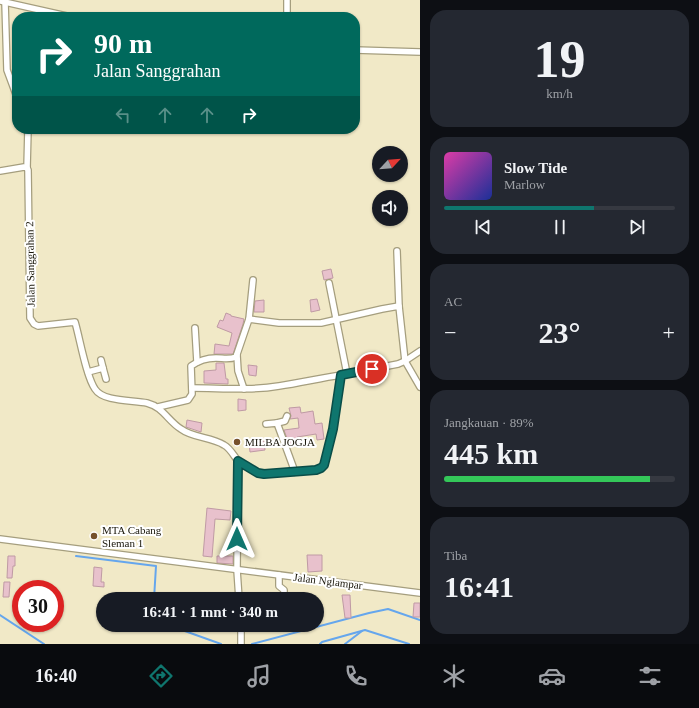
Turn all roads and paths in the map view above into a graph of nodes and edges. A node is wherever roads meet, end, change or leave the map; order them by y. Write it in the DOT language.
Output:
graph roads {
  1 [pos="287,0"];
  2 [pos="3,2"];
  3 [pos="19,3"];
  4 [pos="52,12"];
  5 [pos="287,12"];
  6 [pos="360,50"];
  7 [pos="420,52"];
  8 [pos="12,84"];
  9 [pos="28,134"];
  10 [pos="27,168"];
  11 [pos="0,171"];
  12 [pos="397,251"];
  13 [pos="253,280"];
  14 [pos="329,283"];
  15 [pos="399,306"];
  16 [pos="248,319"];
  17 [pos="336,319"];
  18 [pos="195,328"];
  19 [pos="420,352"];
  20 [pos="237,355"];
  21 [pos="102,360"];
  22 [pos="405,361"];
  23 [pos="197,362"];
  24 [pos="103,368"];
  25 [pos="88,372"];
  26 [pos="344,375"];
  27 [pos="106,379"];
  28 [pos="420,387"];
  29 [pos="192,388"];
  30 [pos="244,389"];
  31 [pos="158,407"];
  32 [pos="287,416"];
  33 [pos="277,423"];
  34 [pos="266,424"];
  35 [pos="238,461"];
  36 [pos="295,472"];
  37 [pos="0,539"];
  38 [pos="237,570"];
  39 [pos="279,575"];
  40 [pos="239,592"];
  41 [pos="284,592"];
  42 [pos="420,593"];
  43 [pos="241,632"];
  44 [pos="241,644"];
  1 -- 5 [label="street"];
  2 -- 3 [label="street"];
  2 -- 8 [label="street"];
  3 -- 4 [label="street"];
  6 -- 7 [label="street"];
  9 -- 10 [label="street"];
  10 -- 11 [label="street"];
  10 -- 25 [label="street, Jalan Sanggrahan 2"];
  12 -- 15 [label="street"];
  13 -- 16 [label="street"];
  14 -- 17 [label="street"];
  15 -- 17 [label="street"];
  15 -- 22 [label="street"];
  16 -- 17 [label="street"];
  16 -- 20 [label="street"];
  17 -- 26 [label="street"];
  18 -- 23 [label="street"];
  19 -- 22 [label="street"];
  20 -- 23 [label="street"];
  20 -- 30 [label="street"];
  21 -- 24 [label="street"];
  22 -- 26 [label="street"];
  22 -- 28 [label="street"];
  23 -- 29 [label="street"];
  24 -- 25 [label="street"];
  24 -- 27 [label="street"];
  25 -- 31 [label="street, Jalan Sanggrahan 2"];
  26 -- 30 [label="street"];
  26 -- 36 [label="street, Jalan Sanggrahan 2"];
  29 -- 30 [label="street"];
  29 -- 31 [label="street"];
  31 -- 35 [label="street, Jalan Sanggrahan 2"];
  32 -- 33 [label="street"];
  33 -- 34 [label="street"];
  33 -- 36 [label="street"];
  35 -- 36 [label="street, Jalan Sanggrahan 2"];
  35 -- 38 [label="street"];
  37 -- 38 [label="street, Jalan Nglampar"];
  38 -- 39 [label="street, Jalan Nglampar"];
  38 -- 40 [label="street"];
  39 -- 41 [label="street"];
  39 -- 42 [label="street, Jalan Nglampar"];
  43 -- 44 [label="street"];
}
